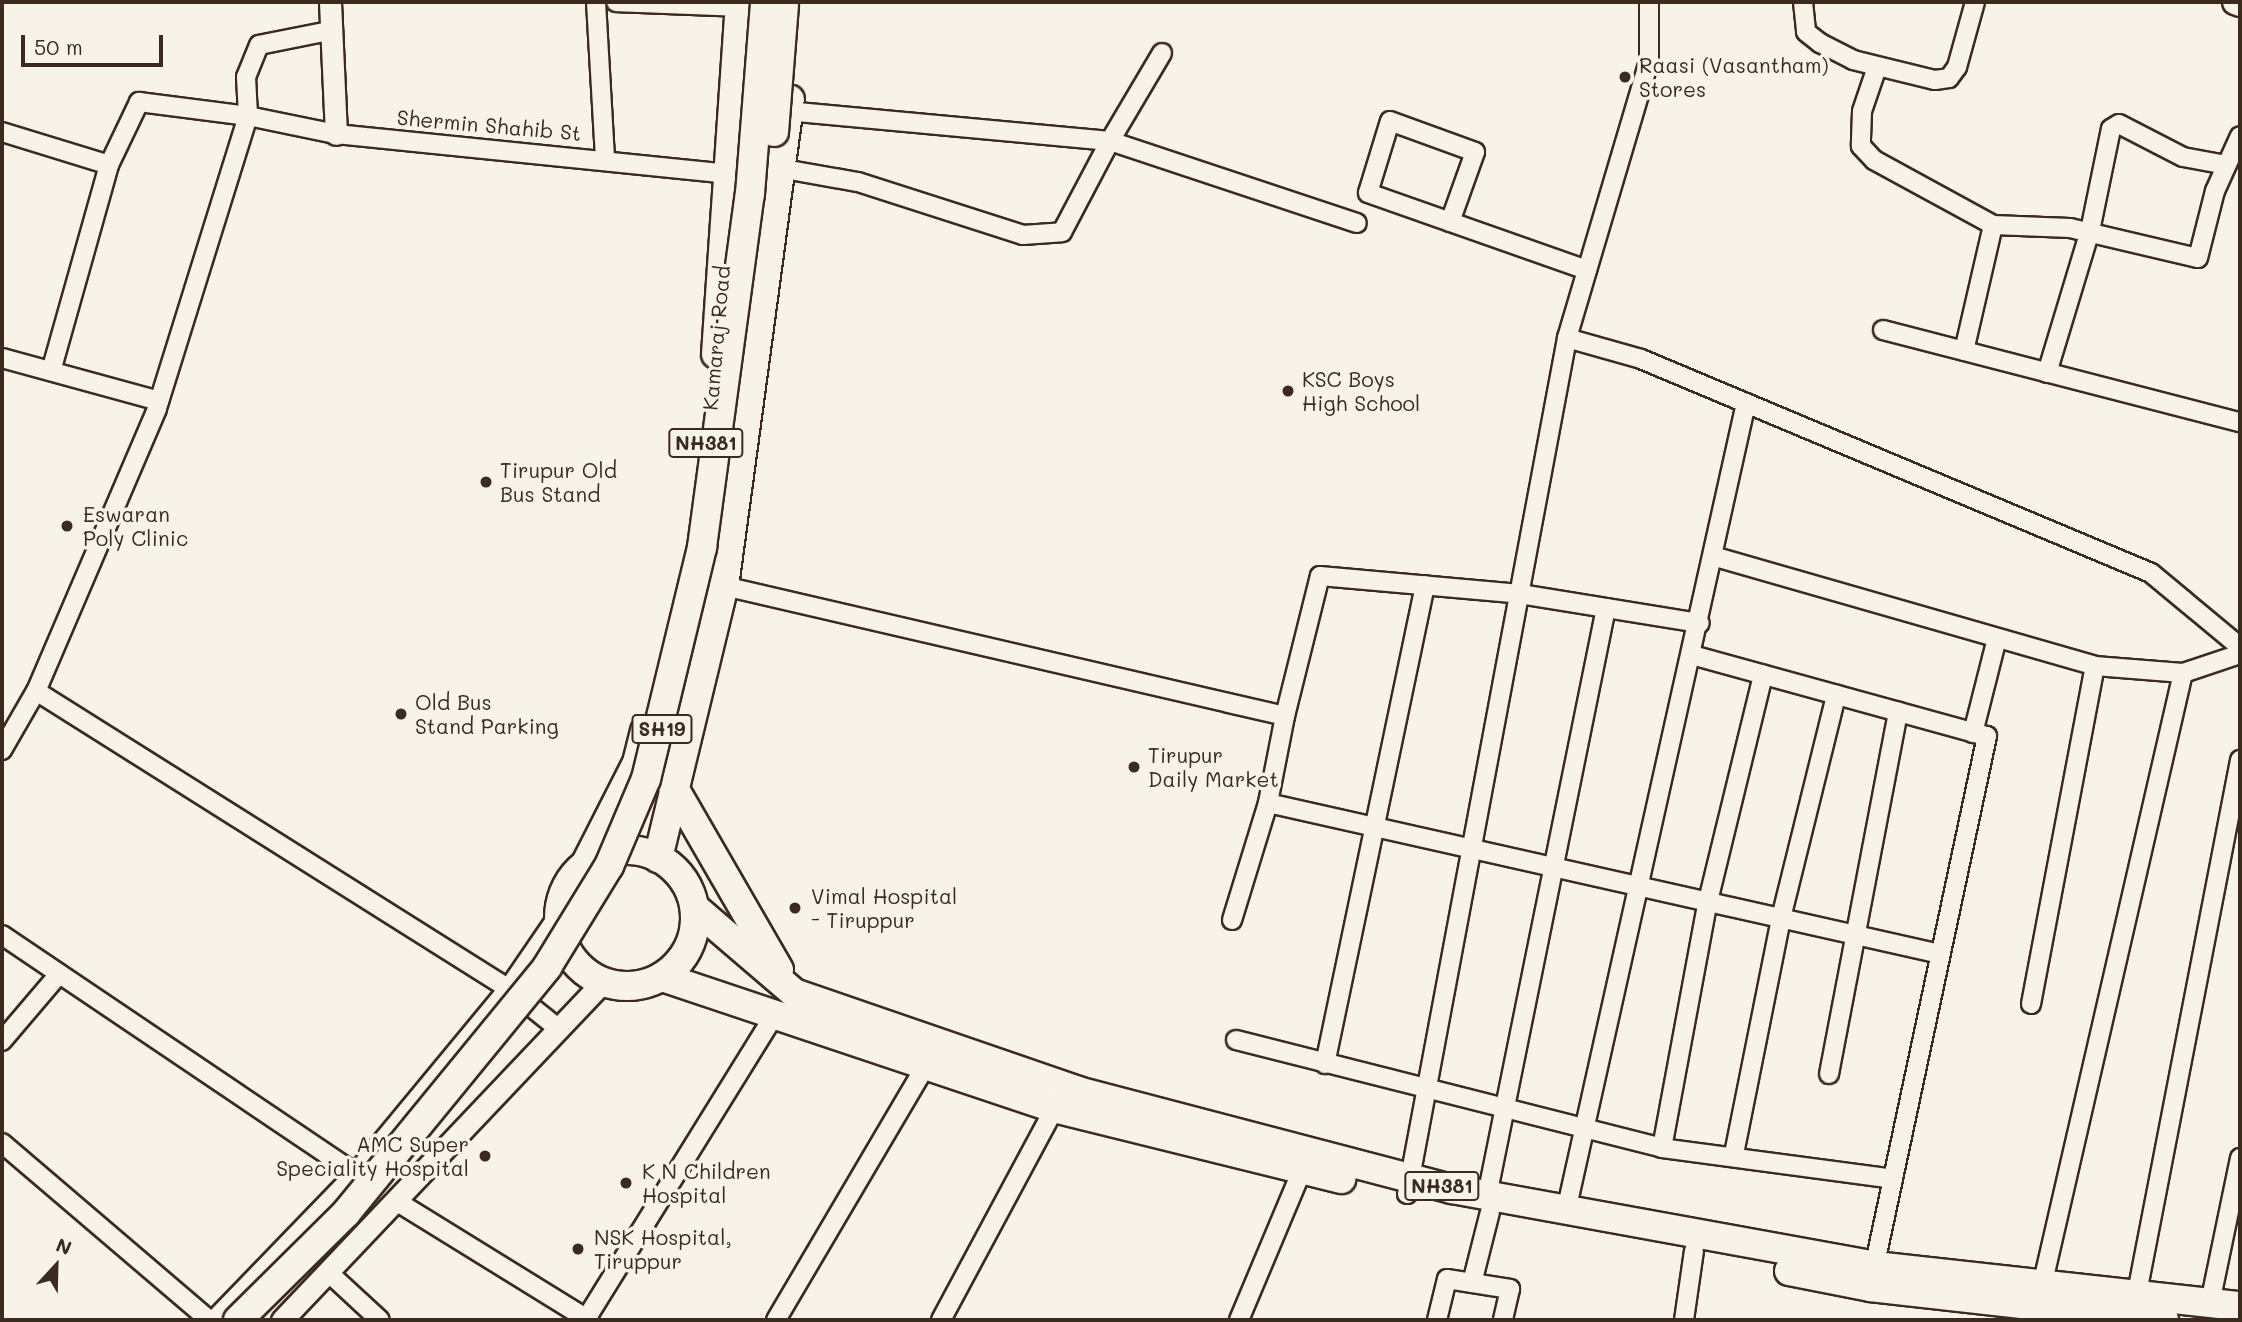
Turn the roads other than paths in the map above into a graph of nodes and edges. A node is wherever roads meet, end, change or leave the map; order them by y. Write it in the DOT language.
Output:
graph roads {
  1 [pos="330,2"];
  2 [pos="596,2"];
  3 [pos="616,2"];
  4 [pos="784,2"];
  5 [pos="796,2"];
  6 [pos="1649,2"];
  7 [pos="1803,2"];
  8 [pos="1975,2"];
  9 [pos="2235,2"];
  10 [pos="748,3"];
  11 [pos="2240,4"];
  12 [pos="329,31"];
  13 [pos="1161,53"];
  14 [pos="1877,67"];
  15 [pos="789,111"];
  16 [pos="248,116"];
  17 [pos="2,132"];
  18 [pos="336,134"];
  19 [pos="2240,136"];
  20 [pos="1110,141"];
  21 [pos="605,159"];
  22 [pos="109,164"];
  23 [pos="2226,165"];
  24 [pos="784,169"];
  25 [pos="727,174"];
  26 [pos="1450,222"];
  27 [pos="1357,223"];
  28 [pos="1993,225"];
  29 [pos="2090,232"];
  30 [pos="1587,270"];
  31 [pos="1883,330"];
  32 [pos="1567,338"];
  33 [pos="1964,351"];
  34 [pos="2,358"];
  35 [pos="51,371"];
  36 [pos="2047,373"];
  37 [pos="159,401"];
  38 [pos="1746,403"];
  39 [pos="2240,422"];
  40 [pos="1716,557"];
  41 [pos="1425,585"];
  42 [pos="724,586"];
  43 [pos="1520,594"];
  44 [pos="1606,608"];
  45 [pos="1700,623"];
  46 [pos="1996,642"];
  47 [pos="2240,647"];
  48 [pos="2240,654"];
  49 [pos="1692,655"];
  50 [pos="2095,666"];
  51 [pos="2183,673"];
  52 [pos="1763,675"];
  53 [pos="36,691"];
  54 [pos="1836,695"];
  55 [pos="1898,712"];
  56 [pos="1285,716"];
  57 [pos="1973,733"];
  58 [pos="2,750"];
  59 [pos="2240,760"];
  60 [pos="637,763"];
  61 [pos="674,784"];
  62 [pos="1268,803"];
  63 [pos="1377,830"];
  64 [pos="1471,853"];
  65 [pos="658,858"];
  66 [pos="585,865"];
  67 [pos="1554,869"];
  68 [pos="1638,884"];
  69 [pos="1708,901"];
  70 [pos="695,908"];
  71 [pos="559,916"];
  72 [pos="1780,918"];
  73 [pos="1232,920"];
  74 [pos="1854,934"];
  75 [pos="2,935"];
  76 [pos="1940,954"];
  77 [pos="59,974"];
  78 [pos="662,977"];
  79 [pos="603,982"];
  80 [pos="509,989"];
  81 [pos="794,993"];
  82 [pos="2031,1004"];
  83 [pos="773,1017"];
  84 [pos="559,1029"];
  85 [pos="1236,1040"];
  86 [pos="2,1041"];
  87 [pos="1325,1064"];
  88 [pos="925,1067"];
  89 [pos="1829,1074"];
  90 [pos="1431,1092"];
  91 [pos="1061,1097"];
  92 [pos="1506,1111"];
  93 [pos="1583,1127"];
  94 [pos="2,1143"];
  95 [pos="1662,1148"];
  96 [pos="1734,1154"];
  97 [pos="2240,1158"];
  98 [pos="1302,1170"];
  99 [pos="355,1174"];
  100 [pos="1893,1179"];
  101 [pos="1410,1186"];
  102 [pos="396,1201"];
  103 [pos="1488,1204"];
  104 [pos="1566,1211"];
  105 [pos="1694,1251"];
  106 [pos="329,1273"];
  107 [pos="1872,1276"];
  108 [pos="1472,1283"];
  109 [pos="2042,1286"];
  110 [pos="2137,1293"];
  111 [pos="2210,1303"];
  112 [pos="2240,1307"];
  113 [pos="587,1319"];
  114 [pos="209,1320"];
  115 [pos="215,1320"];
  116 [pos="238,1320"];
  117 [pos="263,1320"];
  118 [pos="282,1320"];
  119 [pos="380,1320"];
  120 [pos="776,1320"];
  121 [pos="941,1320"];
  122 [pos="1239,1320"];
  123 [pos="1437,1320"];
  124 [pos="1503,1320"];
  125 [pos="1684,1320"];
  126 [pos="2164,1320"];
  1 -- 12 [label="street"];
  2 -- 21 [label="street"];
  3 -- 10 [label="street"];
  4 -- 117 [label="main road, SH19, bridge"];
  5 -- 15 [label="main road, NH381"];
  6 -- 30 [label="street"];
  7 -- 14 [label="street"];
  8 -- 14 [label="street"];
  9 -- 11 [label="main road"];
  10 -- 25 [label="main road, Kamaraj Road / NH381"];
  10 -- 116 [label="main road, SH19, bridge"];
  12 -- 16 [label="street"];
  12 -- 18 [label="street"];
  13 -- 20 [label="street"];
  14 -- 28 [label="street"];
  15 -- 20 [label="street"];
  15 -- 24 [label="main road, NH381"];
  16 -- 18 [label="street, Shermin Shahib St"];
  16 -- 22 [label="street, Shermin Shahib St"];
  16 -- 37 [label="street"];
  17 -- 22 [label="street"];
  18 -- 21 [label="street, Shermin Shahib St"];
  19 -- 23 [label="street"];
  20 -- 24 [label="street"];
  20 -- 27 [label="street"];
  21 -- 25 [label="street, Shermin Shahib St"];
  22 -- 35 [label="street"];
  23 -- 29 [label="street"];
  23 -- 29 [label="street"];
  24 -- 42 [label="main road, NH381"];
  25 -- 60 [label="main road, Kamaraj Road / NH381"];
  26 -- 26 [label="street"];
  26 -- 30 [label="street"];
  28 -- 29 [label="street"];
  28 -- 33 [label="street"];
  29 -- 36 [label="street"];
  30 -- 32 [label="street"];
  31 -- 33 [label="street"];
  32 -- 38 [label="street"];
  32 -- 43 [label="street"];
  33 -- 36 [label="street"];
  34 -- 35 [label="street"];
  35 -- 37 [label="street"];
  36 -- 39 [label="street"];
  37 -- 53 [label="street"];
  38 -- 40 [label="street"];
  38 -- 47 [label="street"];
  40 -- 45 [label="street"];
  40 -- 46 [label="street"];
  41 -- 43 [label="street"];
  41 -- 56 [label="street"];
  41 -- 63 [label="street"];
  42 -- 56 [label="street"];
  42 -- 61 [label="main road, NH381"];
  43 -- 44 [label="street"];
  43 -- 64 [label="street"];
  44 -- 45 [label="street"];
  44 -- 67 [label="street"];
  45 -- 49 [label="street"];
  46 -- 50 [label="street"];
  46 -- 57 [label="street"];
  48 -- 51 [label="street"];
  49 -- 52 [label="street"];
  49 -- 68 [label="street"];
  50 -- 51 [label="street"];
  50 -- 82 [label="street"];
  51 -- 109 [label="street"];
  52 -- 54 [label="street"];
  52 -- 69 [label="street"];
  53 -- 58 [label="street"];
  53 -- 80 [label="street"];
  54 -- 55 [label="street"];
  54 -- 72 [label="street"];
  55 -- 57 [label="street"];
  55 -- 74 [label="street"];
  56 -- 62 [label="street"];
  57 -- 76 [label="street"];
  59 -- 110 [label="street"];
  60 -- 61 [label="main road"];
  60 -- 66 [label="main road, Kamaraj Road / NH381"];
  61 -- 65 [label="main road, NH381"];
  61 -- 81 [label="main road"];
  62 -- 63 [label="street"];
  62 -- 73 [label="street"];
  63 -- 64 [label="street"];
  63 -- 87 [label="street"];
  64 -- 67 [label="street"];
  64 -- 90 [label="street"];
  65 -- 66 [label="main road"];
  65 -- 70 [label="main road, NH381"];
  66 -- 71 [label="main road, NH381"];
  67 -- 68 [label="street"];
  67 -- 92 [label="street"];
  68 -- 69 [label="street"];
  68 -- 93 [label="street"];
  69 -- 72 [label="street"];
  69 -- 95 [label="street"];
  70 -- 78 [label="main road"];
  70 -- 81 [label="main road, NH381"];
  71 -- 79 [label="main road"];
  71 -- 80 [label="street"];
  72 -- 74 [label="street"];
  72 -- 96 [label="street"];
  74 -- 76 [label="street"];
  74 -- 89 [label="street"];
  75 -- 77 [label="street"];
  76 -- 100 [label="street"];
  77 -- 86 [label="street"];
  77 -- 99 [label="street"];
  78 -- 79 [label="main road"];
  78 -- 83 [label="main road, NH381"];
  79 -- 84 [label="street"];
  80 -- 84 [label="street"];
  80 -- 99 [label="street"];
  81 -- 91 [label="main road, NH381"];
  83 -- 88 [label="main road, NH381"];
  83 -- 113 [label="street"];
  84 -- 102 [label="street"];
  85 -- 87 [label="street"];
  87 -- 90 [label="street"];
  88 -- 91 [label="main road, NH381"];
  88 -- 120 [label="street"];
  90 -- 92 [label="street"];
  90 -- 101 [label="street"];
  91 -- 98 [label="main road, NH381"];
  91 -- 101 [label="main road, NH381"];
  91 -- 121 [label="street"];
  92 -- 93 [label="street"];
  92 -- 103 [label="street"];
  93 -- 95 [label="street"];
  93 -- 104 [label="street"];
  94 -- 114 [label="street"];
  95 -- 96 [label="street"];
  96 -- 100 [label="street"];
  97 -- 111 [label="street"];
  98 -- 101 [label="main road, NH381"];
  98 -- 122 [label="street"];
  99 -- 115 [label="street"];
  100 -- 107 [label="street"];
  101 -- 103 [label="main road, NH381"];
  102 -- 106 [label="street"];
  102 -- 113 [label="street"];
  103 -- 104 [label="main road, NH381"];
  103 -- 105 [label="main road, NH381"];
  103 -- 108 [label="street"];
  104 -- 107 [label="main road, NH381"];
  105 -- 107 [label="main road, NH381"];
  105 -- 125 [label="street"];
  106 -- 118 [label="street"];
  106 -- 119 [label="street"];
  107 -- 109 [label="main road, NH381"];
  107 -- 126 [label="main road, NH381"];
  108 -- 123 [label="street"];
  108 -- 124 [label="street"];
  109 -- 110 [label="main road, NH381"];
  110 -- 111 [label="main road, NH381"];
  111 -- 112 [label="main road, NH381"];
}
